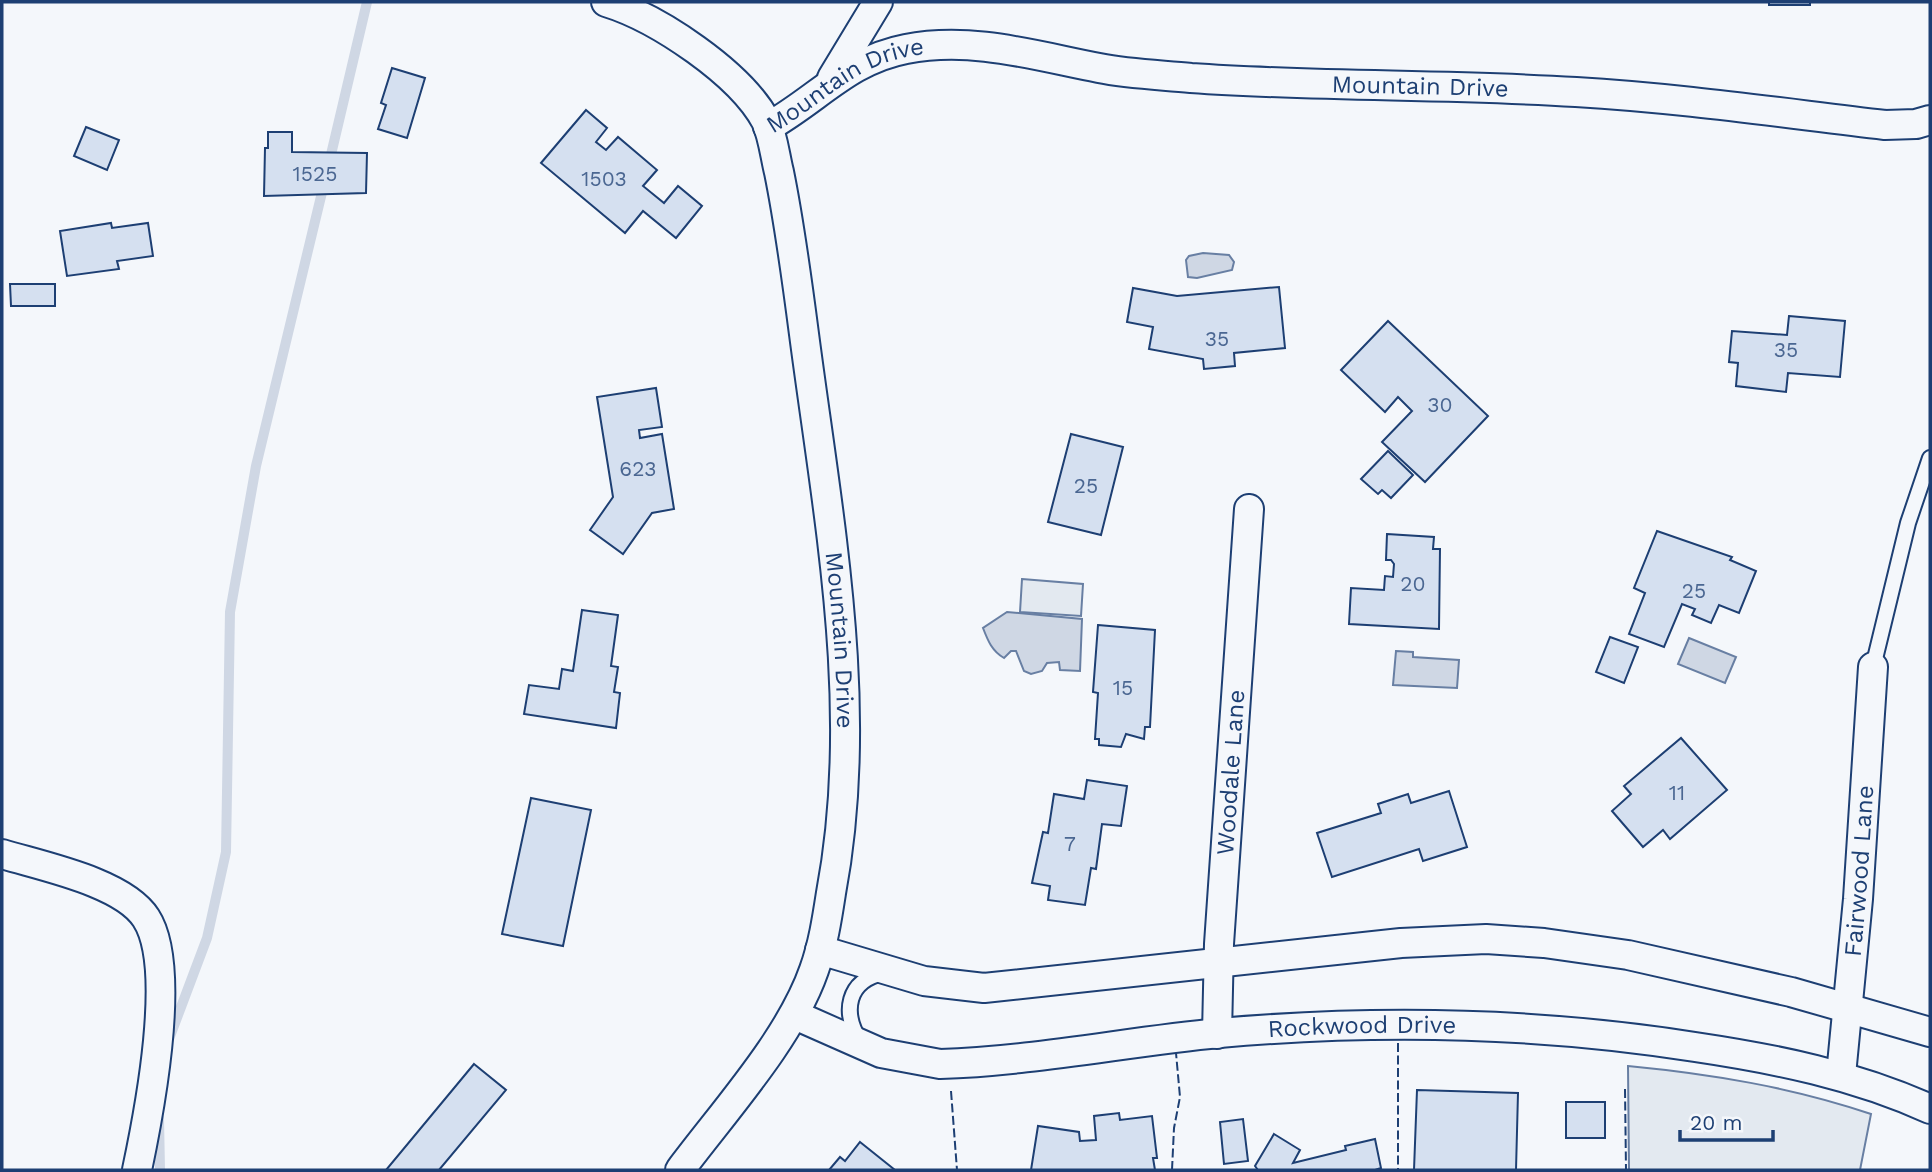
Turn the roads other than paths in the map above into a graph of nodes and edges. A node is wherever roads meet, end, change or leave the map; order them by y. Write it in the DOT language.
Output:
graph roads {
  1 [pos="606,2"];
  2 [pos="878,2"];
  3 [pos="831,81"];
  4 [pos="1930,120"];
  5 [pos="768,127"];
  6 [pos="1930,458"];
  7 [pos="1249,509"];
  8 [pos="1873,667"];
  9 [pos="2,853"];
  10 [pos="820,950"];
  11 [pos="1219,965"];
  12 [pos="887,972"];
  13 [pos="1848,1008"];
  14 [pos="795,1014"];
  15 [pos="1930,1032"];
  16 [pos="1217,1034"];
  17 [pos="864,1046"];
  18 [pos="1841,1075"];
  19 [pos="1930,1109"];
  20 [pos="137,1170"];
  21 [pos="680,1170"];
  1 -- 5 [label="street"];
  2 -- 3 [label="street"];
  3 -- 4 [label="street, Mountain Drive"];
  3 -- 5 [label="street, Mountain Drive"];
  5 -- 10 [label="street, Mountain Drive"];
  6 -- 8 [label="lane"];
  7 -- 11 [label="street, Woodale Lane"];
  8 -- 13 [label="street, Fairwood Lane"];
  9 -- 20 [label="street"];
  10 -- 12 [label="street"];
  10 -- 14 [label="street, Mountain Drive"];
  11 -- 12 [label="street"];
  11 -- 13 [label="street"];
  11 -- 16 [label="street, Woodale Lane"];
  12 -- 17 [label="lane"];
  13 -- 15 [label="street"];
  13 -- 18 [label="street, Fairwood Lane"];
  14 -- 17 [label="street, Rockwood Drive"];
  14 -- 21 [label="street, Mountain Drive"];
  16 -- 17 [label="street, Rockwood Drive"];
  16 -- 18 [label="street, Rockwood Drive"];
  18 -- 19 [label="street, Rockwood Drive"];
}
